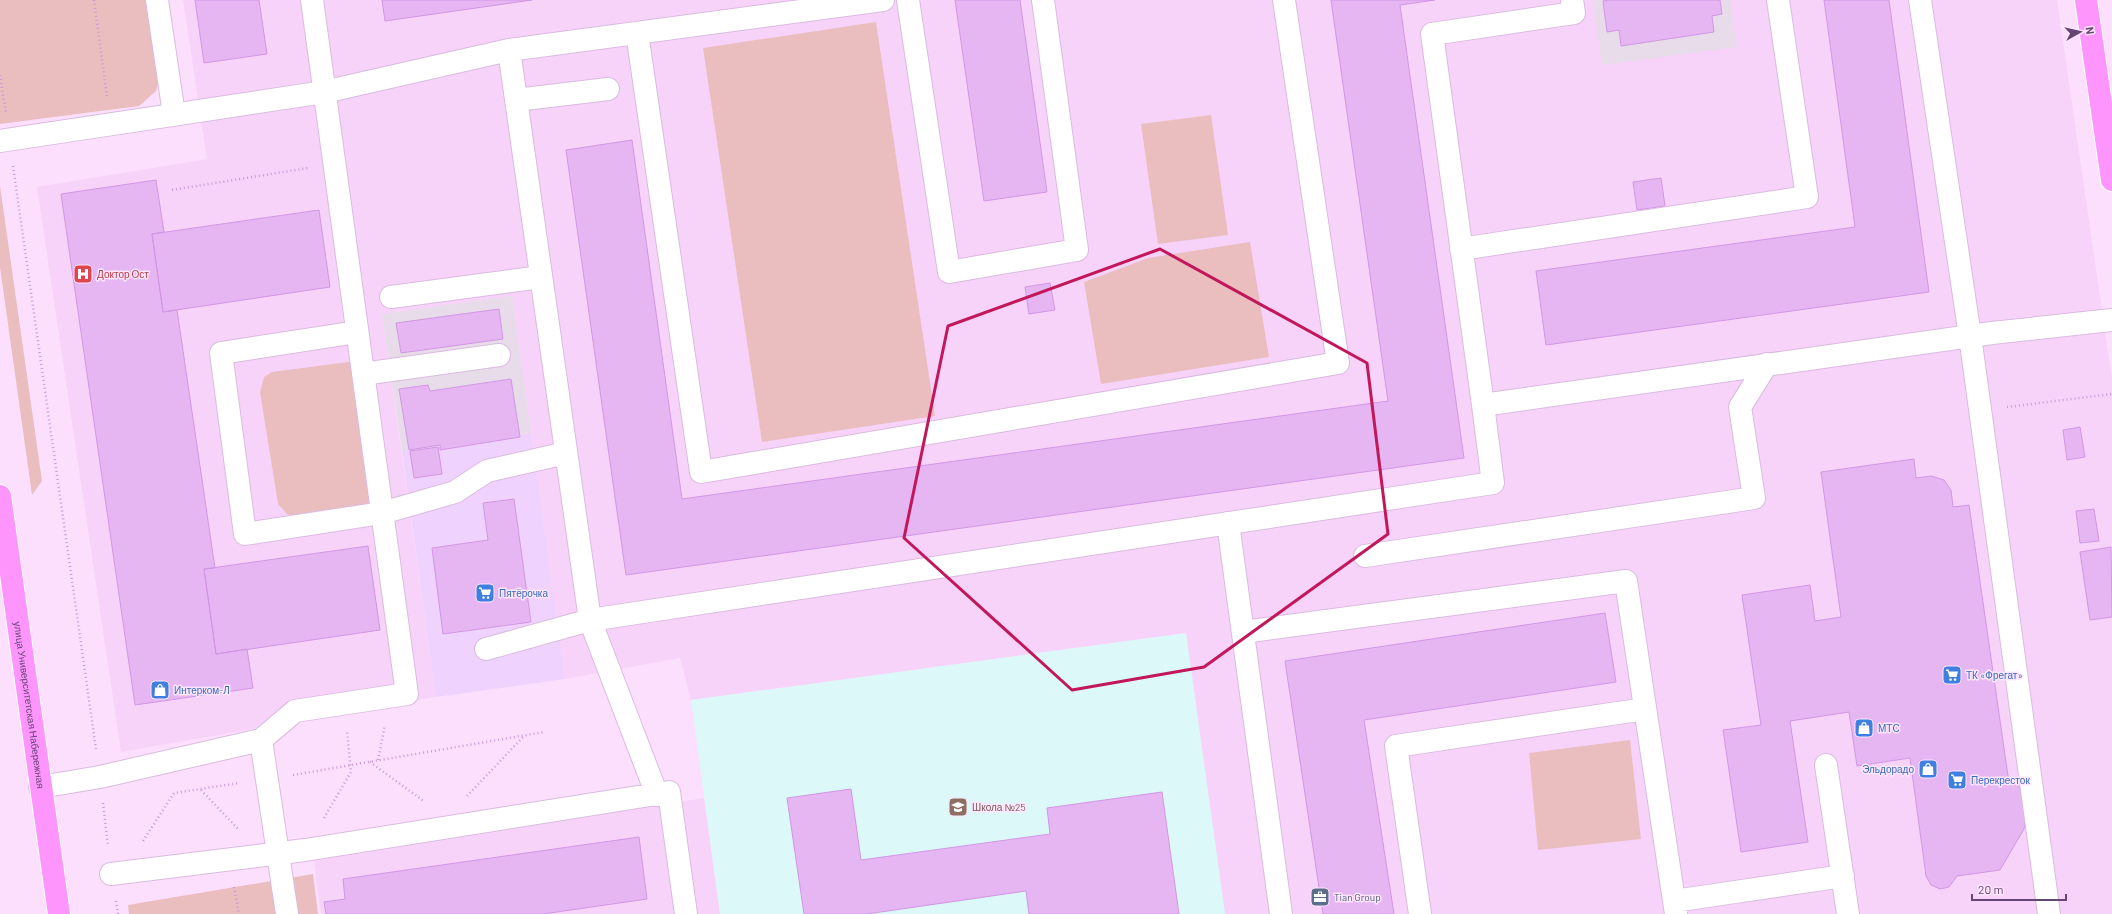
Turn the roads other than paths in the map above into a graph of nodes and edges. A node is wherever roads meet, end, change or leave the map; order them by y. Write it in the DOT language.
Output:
graph roads {
  1 [pos="157,0"];
  2 [pos="312,0"];
  3 [pos="883,0"];
  4 [pos="908,0"];
  5 [pos="1043,0"];
  6 [pos="1284,0"];
  7 [pos="1572,0"];
  8 [pos="1778,0"];
  9 [pos="1920,0"];
  10 [pos="2086,0"];
  11 [pos="637,33"];
  12 [pos="509,50"];
  13 [pos="608,89"];
  14 [pos="324,92"];
  15 [pos="516,100"];
  16 [pos="174,114"];
  17 [pos="5,140"];
  18 [pos="2112,180"];
  19 [pos="1461,249"];
  20 [pos="542,277"];
  21 [pos="391,297"];
  22 [pos="2112,320"];
  23 [pos="357,332"];
  24 [pos="1970,336"];
  25 [pos="500,355"];
  26 [pos="1767,364"];
  27 [pos="363,374"];
  28 [pos="1483,406"];
  29 [pos="566,453"];
  30 [pos="0,496"];
  31 [pos="382,513"];
  32 [pos="1228,523"];
  33 [pos="1365,556"];
  34 [pos="590,620"];
  35 [pos="1243,632"];
  36 [pos="486,649"];
  37 [pos="1645,709"];
  38 [pos="261,740"];
  39 [pos="1826,765"];
  40 [pos="40,787"];
  41 [pos="657,795"];
  42 [pos="270,854"];
  43 [pos="117,873"];
  44 [pos="1842,876"];
  45 [pos="1675,907"];
  46 [pos="59,914"];
  47 [pos="286,914"];
  48 [pos="686,914"];
  49 [pos="1281,914"];
  50 [pos="1420,914"];
  51 [pos="1848,914"];
  52 [pos="2049,914"];
  1 -- 16 [label="lane"];
  2 -- 14 [label="lane"];
  3 -- 11 [label="lane"];
  4 -- 5 [label="lane"];
  6 -- 11 [label="lane"];
  7 -- 19 [label="lane"];
  8 -- 19 [label="lane"];
  9 -- 24 [label="lane"];
  10 -- 18 [label="main road"];
  11 -- 12 [label="lane"];
  12 -- 14 [label="lane"];
  12 -- 15 [label="lane"];
  13 -- 15 [label="lane"];
  14 -- 16 [label="lane"];
  14 -- 23 [label="lane"];
  15 -- 20 [label="lane"];
  16 -- 17 [label="lane"];
  19 -- 28 [label="lane"];
  20 -- 21 [label="lane"];
  20 -- 29 [label="lane"];
  22 -- 24 [label="lane"];
  23 -- 27 [label="lane"];
  23 -- 31 [label="lane"];
  24 -- 26 [label="lane"];
  24 -- 52 [label="lane"];
  25 -- 27 [label="lane"];
  26 -- 28 [label="lane"];
  26 -- 33 [label="lane"];
  27 -- 31 [label="lane"];
  28 -- 32 [label="lane"];
  29 -- 31 [label="lane"];
  29 -- 34 [label="lane"];
  30 -- 40 [label="main road, улица Университетская Набережная"];
  31 -- 38 [label="lane"];
  32 -- 34 [label="lane"];
  32 -- 35 [label="lane"];
  34 -- 36 [label="lane"];
  34 -- 41 [label="lane"];
  35 -- 37 [label="lane"];
  35 -- 49 [label="lane"];
  37 -- 45 [label="lane"];
  37 -- 50 [label="lane"];
  38 -- 40 [label="lane"];
  38 -- 42 [label="lane"];
  39 -- 44 [label="lane"];
  40 -- 46 [label="main road, улица Университетская Набережная"];
  41 -- 42 [label="lane"];
  41 -- 48 [label="lane"];
  42 -- 43 [label="lane"];
  42 -- 47 [label="lane"];
  44 -- 45 [label="lane"];
  44 -- 51 [label="lane"];
}
